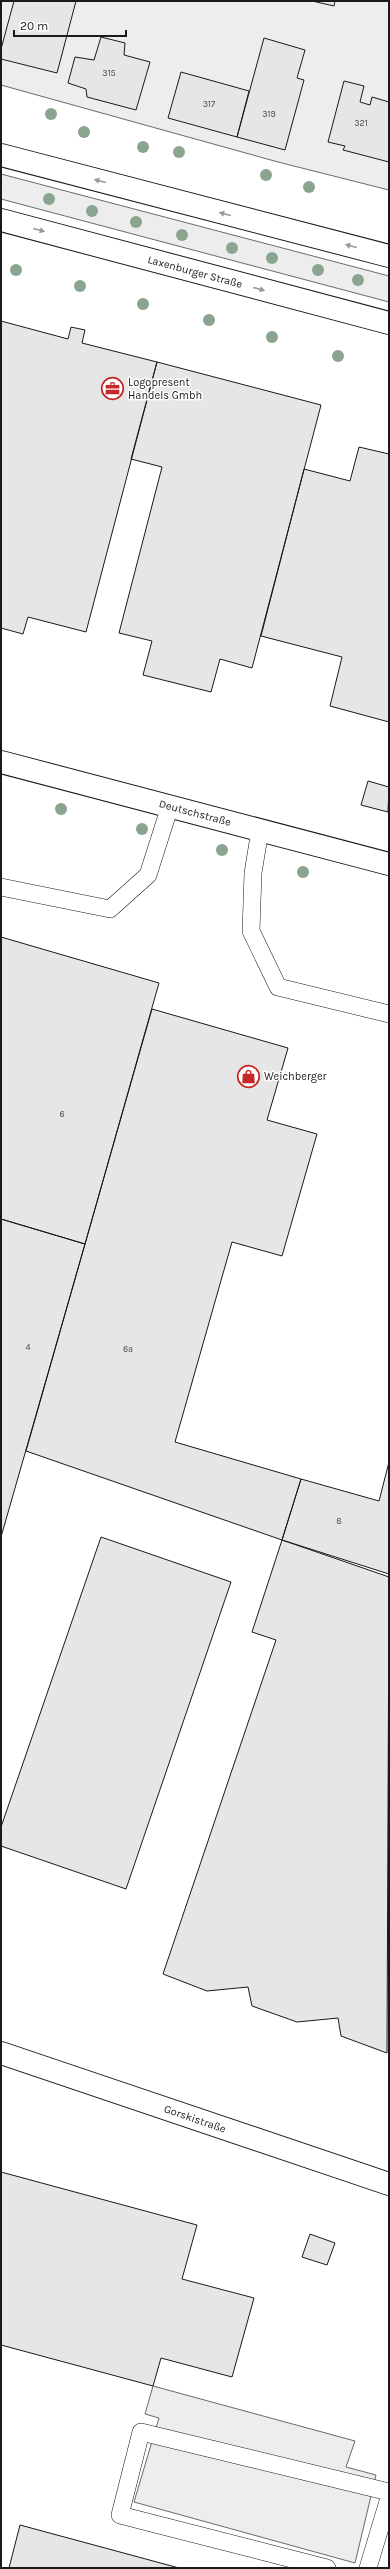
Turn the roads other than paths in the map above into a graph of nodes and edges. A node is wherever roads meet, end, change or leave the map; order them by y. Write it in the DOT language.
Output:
graph roads {
  1 [pos="1,154"];
  2 [pos="1,220"];
  3 [pos="389,256"];
  4 [pos="389,323"];
  5 [pos="1,762"];
  6 [pos="170,806"];
  7 [pos="260,830"];
  8 [pos="389,864"];
  9 [pos="1,887"];
  10 [pos="389,1014"];
  11 [pos="1,2053"];
  12 [pos="389,2184"];
  13 [pos="389,2492"];
  14 [pos="389,2498"];
  15 [pos="327,2568"];
  16 [pos="368,2568"];
  3 -- 1 [label="street, one-way"];
  2 -- 4 [label="street, Laxenburger Straße, one-way"];
  5 -- 6 [label="street, Deutschstraße"];
  6 -- 7 [label="street, Deutschstraße"];
  6 -- 9 [label="lane"];
  7 -- 8 [label="street, Deutschstraße"];
  7 -- 10 [label="lane"];
  11 -- 12 [label="street, Gorskistraße"];
  13 -- 15 [label="lane"];
  14 -- 16 [label="lane"];
}
